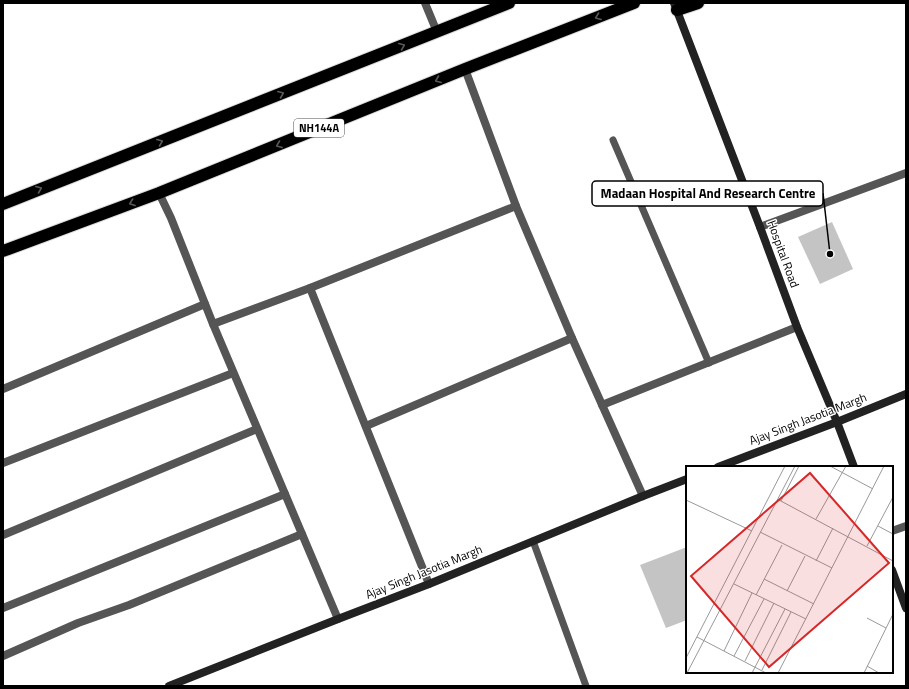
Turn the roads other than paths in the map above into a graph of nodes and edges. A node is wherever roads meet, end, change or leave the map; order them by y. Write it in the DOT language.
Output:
graph roads {
  1 [pos="425,3"];
  2 [pos="509,3"];
  3 [pos="634,3"];
  4 [pos="698,3"];
  5 [pos="675,7"];
  6 [pos="438,32"];
  7 [pos="465,69"];
  8 [pos="613,140"];
  9 [pos="906,173"];
  10 [pos="159,193"];
  11 [pos="3,204"];
  12 [pos="516,206"];
  13 [pos="760,226"];
  14 [pos="3,251"];
  15 [pos="310,288"];
  16 [pos="205,304"];
  17 [pos="213,324"];
  18 [pos="798,327"];
  19 [pos="572,338"];
  20 [pos="709,363"];
  21 [pos="233,373"];
  22 [pos="3,389"];
  23 [pos="906,394"];
  24 [pos="602,405"];
  25 [pos="838,422"];
  26 [pos="366,426"];
  27 [pos="257,429"];
  28 [pos="3,463"];
  29 [pos="721,466"];
  30 [pos="854,466"];
  31 [pos="686,479"];
  32 [pos="285,494"];
  33 [pos="643,496"];
  34 [pos="906,526"];
  35 [pos="893,531"];
  36 [pos="302,534"];
  37 [pos="3,535"];
  38 [pos="533,541"];
  39 [pos="893,573"];
  40 [pos="429,584"];
  41 [pos="3,608"];
  42 [pos="906,608"];
  43 [pos="338,619"];
  44 [pos="3,656"];
  45 [pos="169,686"];
  46 [pos="586,686"];
  1 -- 6 [label="street"];
  2 -- 6 [label="highway"];
  3 -- 7 [label="highway, NH144A, one-way"];
  4 -- 5 [label="highway"];
  5 -- 13 [label="street, Hospital Road"];
  11 -- 6 [label="highway, one-way"];
  7 -- 10 [label="highway, NH144A, one-way"];
  7 -- 12 [label="street"];
  8 -- 20 [label="lane"];
  9 -- 13 [label="street"];
  10 -- 14 [label="highway, NH144A, one-way"];
  10 -- 16 [label="street"];
  12 -- 15 [label="street"];
  12 -- 19 [label="street"];
  13 -- 18 [label="street, Hospital Road"];
  15 -- 17 [label="street"];
  15 -- 26 [label="street"];
  16 -- 17 [label="street"];
  16 -- 22 [label="street"];
  17 -- 21 [label="street"];
  18 -- 20 [label="street"];
  18 -- 25 [label="street, Hospital Road"];
  19 -- 24 [label="street"];
  19 -- 26 [label="street"];
  20 -- 24 [label="street"];
  21 -- 27 [label="street"];
  21 -- 28 [label="street"];
  23 -- 25 [label="street, Ajay Singh Jasotia Margh"];
  24 -- 33 [label="street"];
  25 -- 29 [label="street, Ajay Singh Jasotia Margh"];
  25 -- 30 [label="street, Hospital Road"];
  26 -- 40 [label="street"];
  27 -- 32 [label="street"];
  27 -- 37 [label="street"];
  31 -- 33 [label="street, Ajay Singh Jasotia Margh"];
  32 -- 36 [label="street"];
  32 -- 41 [label="street"];
  33 -- 38 [label="street, Ajay Singh Jasotia Margh"];
  34 -- 35 [label="street"];
  36 -- 43 [label="street"];
  36 -- 44 [label="street"];
  38 -- 40 [label="street, Ajay Singh Jasotia Margh"];
  38 -- 46 [label="lane"];
  39 -- 42 [label="street"];
  40 -- 43 [label="street, Ajay Singh Jasotia Margh"];
  43 -- 45 [label="street, Ajay Singh Jasotia Margh"];
}
